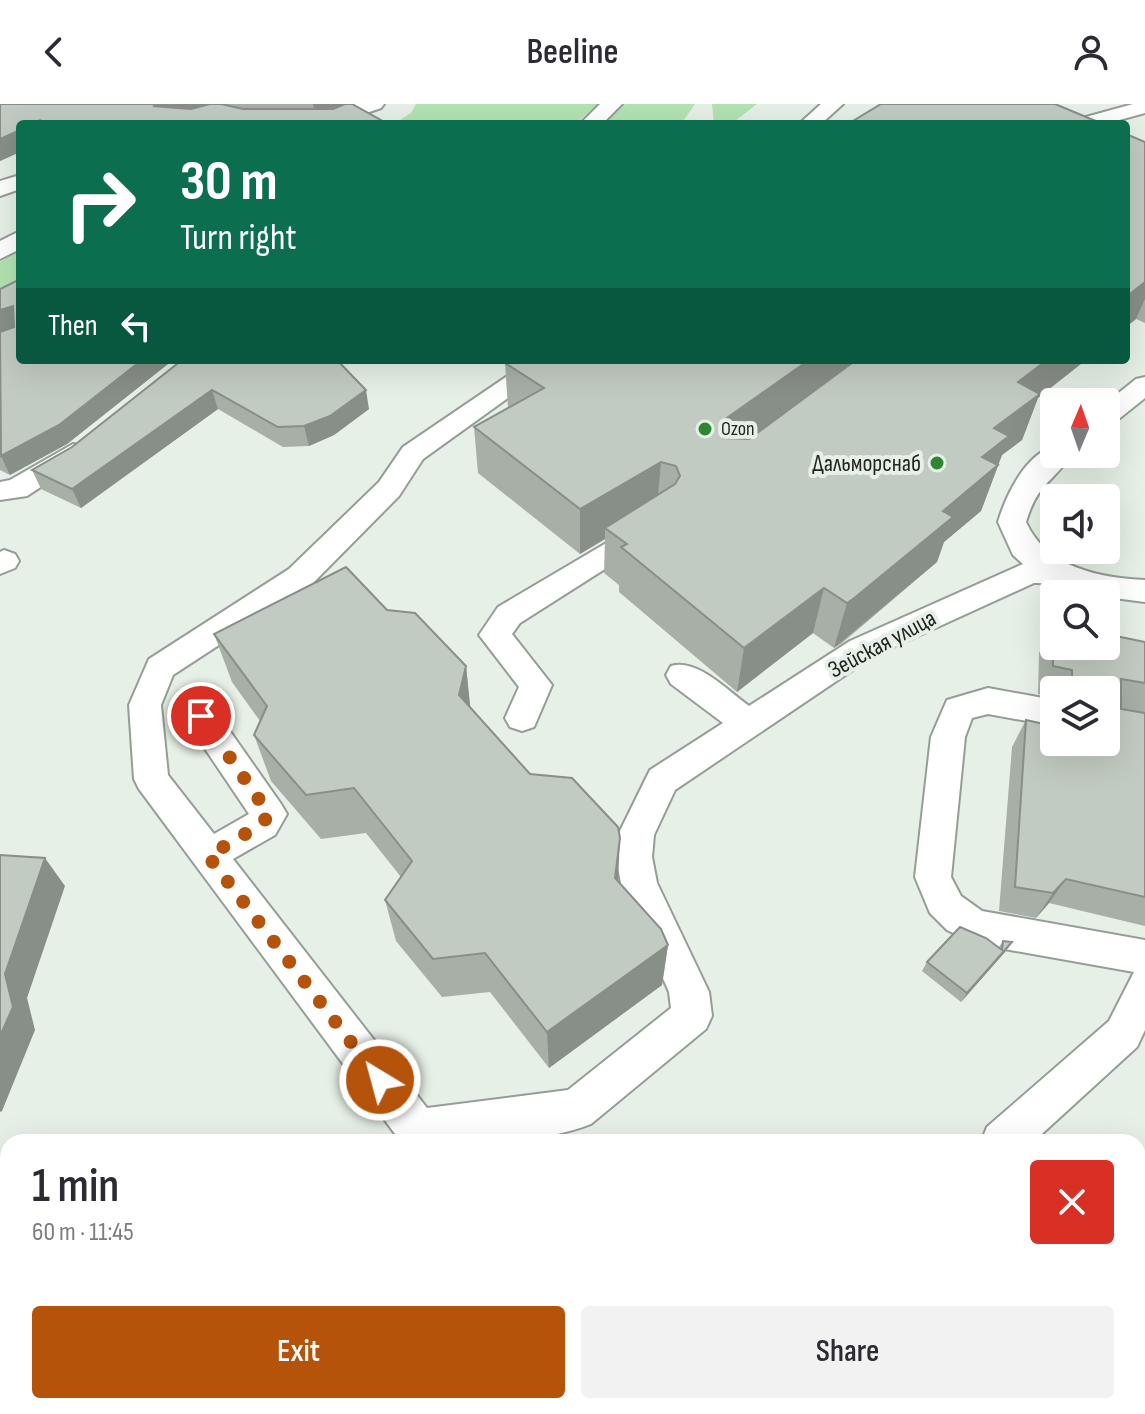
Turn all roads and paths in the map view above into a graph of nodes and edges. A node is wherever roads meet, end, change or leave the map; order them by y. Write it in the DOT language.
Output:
graph roads {
  1 [pos="374,104"];
  2 [pos="612,104"];
  3 [pos="833,104"];
  4 [pos="1145,107"];
  5 [pos="332,120"];
  6 [pos="594,120"];
  7 [pos="814,120"];
  8 [pos="1084,120"];
  9 [pos="542,364"];
  10 [pos="1145,385"];
  11 [pos="1120,405"];
  12 [pos="95,436"];
  13 [pos="1040,468"];
  14 [pos="0,491"];
  15 [pos="659,520"];
  16 [pos="1062,571"];
  17 [pos="1145,591"];
  18 [pos="682,675"];
  19 [pos="1040,710"];
  20 [pos="201,716"];
  21 [pos="522,718"];
  22 [pos="748,723"];
  23 [pos="208,856"];
  24 [pos="1145,957"];
  25 [pos="1145,986"];
  26 [pos="409,1134"];
  27 [pos="422,1134"];
  28 [pos="1011,1134"];
  1 -- 5 [label="lane"];
  2 -- 6 [label="lane"];
  3 -- 7 [label="lane"];
  4 -- 8 [label="lane"];
  9 -- 23 [label="lane"];
  10 -- 11 [label="lane"];
  12 -- 14 [label="lane"];
  13 -- 16 [label="lane, Зейская улица"];
  15 -- 21 [label="lane"];
  16 -- 17 [label="lane, Зейская улица"];
  16 -- 22 [label="lane, Зейская улица"];
  18 -- 22 [label="lane"];
  19 -- 24 [label="lane"];
  20 -- 23 [label="lane"];
  22 -- 27 [label="lane, Зейская улица"];
  23 -- 26 [label="lane"];
  25 -- 28 [label="lane"];
}
